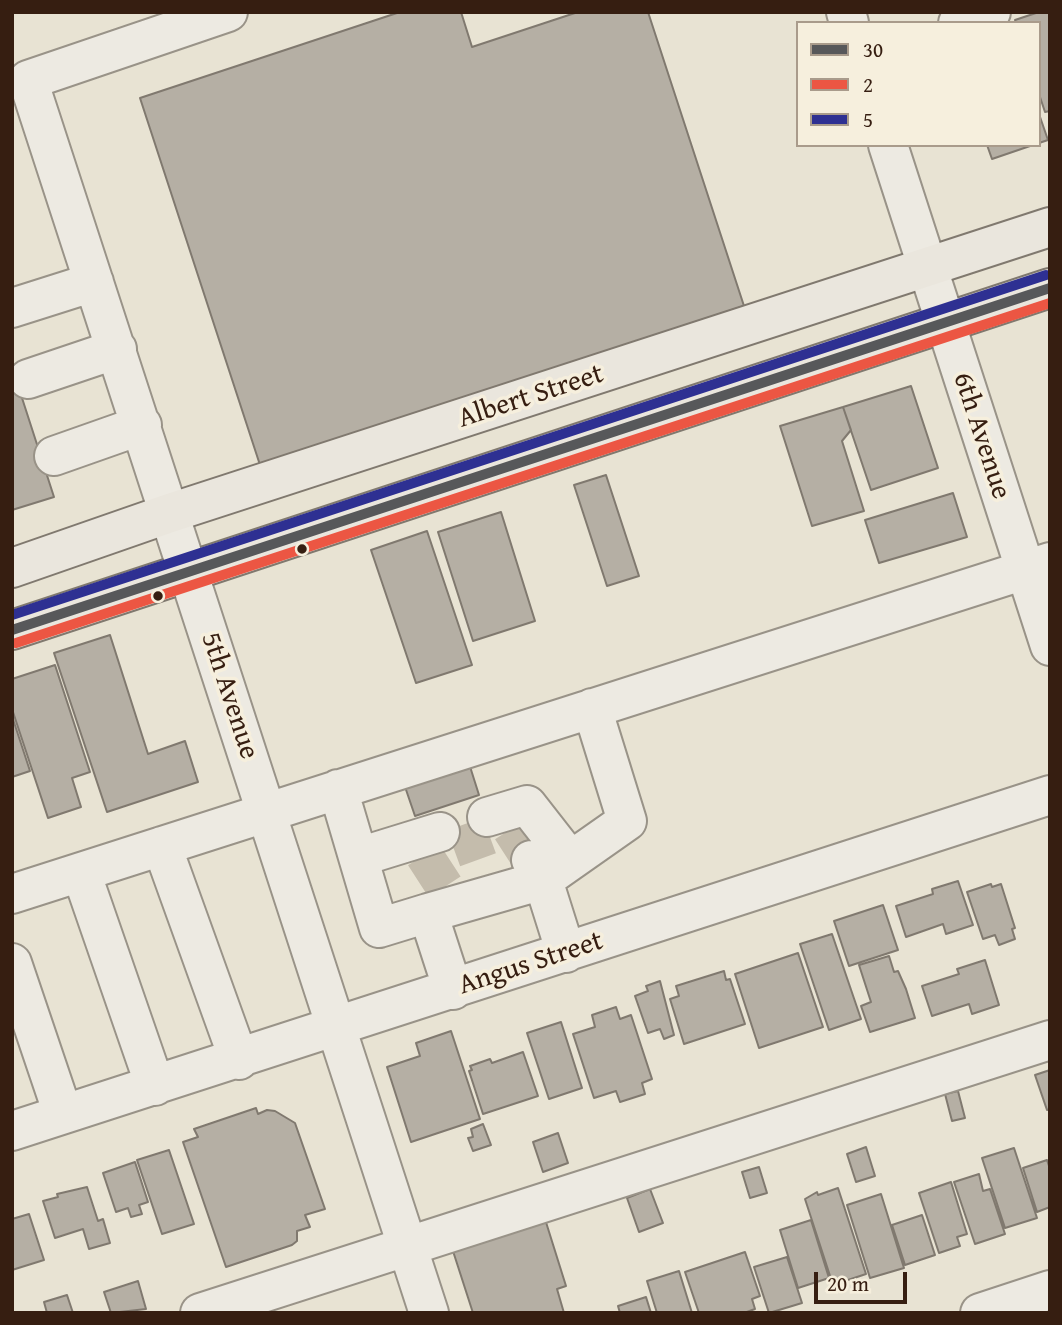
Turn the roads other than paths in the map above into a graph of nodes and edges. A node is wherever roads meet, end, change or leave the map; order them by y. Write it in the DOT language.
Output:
graph roads {
  1 [pos="228,12"];
  2 [pos="991,12"];
  3 [pos="964,21"];
  4 [pos="889,147"];
  5 [pos="1050,227"];
  6 [pos="926,267"];
  7 [pos="94,282"];
  8 [pos="1050,288"];
  9 [pos="12,308"];
  10 [pos="944,322"];
  11 [pos="117,349"];
  12 [pos="29,379"];
  13 [pos="142,425"];
  14 [pos="54,456"];
  15 [pos="170,513"];
  16 [pos="1037,566"];
  17 [pos="12,568"];
  18 [pos="189,571"];
  19 [pos="12,630"];
  20 [pos="1050,646"];
  21 [pos="592,708"];
  22 [pos="338,789"];
  23 [pos="1050,794"];
  24 [pos="265,812"];
  25 [pos="499,820"];
  26 [pos="426,842"];
  27 [pos="162,846"];
  28 [pos="359,857"];
  29 [pos="548,867"];
  30 [pos="81,872"];
  31 [pos="12,894"];
  32 [pos="461,895"];
  33 [pos="566,953"];
  34 [pos="12,963"];
  35 [pos="453,990"];
  36 [pos="336,1028"];
  37 [pos="1050,1040"];
  38 [pos="239,1060"];
  39 [pos="155,1086"];
  40 [pos="63,1114"];
  41 [pos="12,1131"];
  42 [pos="407,1245"];
  43 [pos="1050,1290"];
  44 [pos="200,1313"];
  45 [pos="429,1313"];
  46 [pos="980,1313"];
  1 -- 7 [label="street, 5th Avenue"];
  2 -- 3 [label="street"];
  4 -- 6 [label="street, 6th Avenue"];
  5 -- 6 [label="main road, Albert Street"];
  6 -- 10 [label="street, 6th Avenue"];
  6 -- 15 [label="main road, Albert Street"];
  7 -- 9 [label="street"];
  7 -- 11 [label="street, 5th Avenue"];
  8 -- 10 [label="main road"];
  10 -- 16 [label="street, 6th Avenue"];
  10 -- 18 [label="main road"];
  11 -- 12 [label="street"];
  11 -- 13 [label="street, 5th Avenue"];
  13 -- 14 [label="street"];
  13 -- 15 [label="street, 5th Avenue"];
  15 -- 17 [label="main road, Albert Street"];
  15 -- 18 [label="street, 5th Avenue"];
  16 -- 20 [label="street, 6th Avenue"];
  16 -- 21 [label="street"];
  18 -- 19 [label="main road"];
  18 -- 24 [label="street, 5th Avenue"];
  21 -- 22 [label="street"];
  21 -- 29 [label="street"];
  22 -- 24 [label="street"];
  22 -- 28 [label="street"];
  23 -- 33 [label="street, Angus Street"];
  24 -- 27 [label="street"];
  24 -- 36 [label="street, 5th Avenue"];
  25 -- 29 [label="street"];
  26 -- 28 [label="street"];
  27 -- 30 [label="street"];
  27 -- 38 [label="street"];
  28 -- 32 [label="street"];
  29 -- 32 [label="street"];
  29 -- 33 [label="street"];
  30 -- 31 [label="street"];
  30 -- 39 [label="street"];
  32 -- 35 [label="street"];
  33 -- 35 [label="street, Angus Street"];
  34 -- 40 [label="street"];
  35 -- 36 [label="street, Angus Street"];
  36 -- 38 [label="street, Angus Street"];
  36 -- 42 [label="street, 5th Avenue"];
  37 -- 42 [label="street"];
  38 -- 39 [label="street, Angus Street"];
  39 -- 40 [label="street, Angus Street"];
  40 -- 41 [label="street, Angus Street"];
  42 -- 44 [label="street"];
  42 -- 45 [label="street, 5th Avenue"];
  43 -- 46 [label="street"];
}
